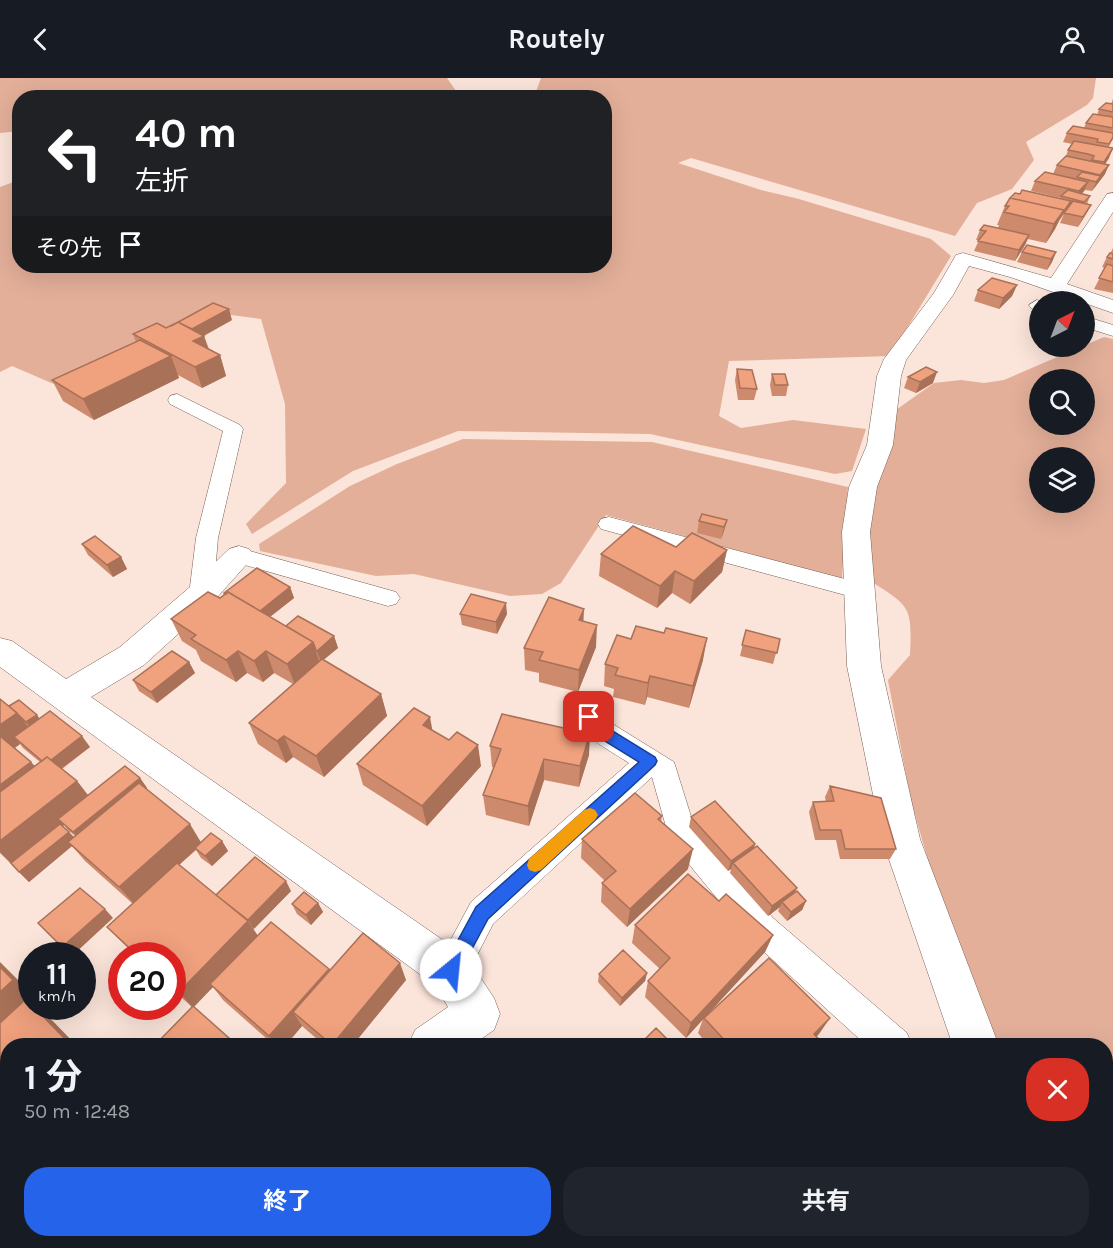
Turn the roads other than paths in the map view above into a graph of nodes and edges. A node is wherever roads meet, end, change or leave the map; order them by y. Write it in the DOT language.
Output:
graph roads {
  1 [pos="1113,198"];
  2 [pos="1056,286"];
  3 [pos="1113,307"];
  4 [pos="1095,325"];
  5 [pos="1113,331"];
  6 [pos="177,400"];
  7 [pos="609,524"];
  8 [pos="239,556"];
  9 [pos="860,591"];
  10 [pos="201,595"];
  11 [pos="388,598"];
  12 [pos="0,650"];
  13 [pos="65,696"];
  14 [pos="589,717"];
  15 [pos="650,761"];
  16 [pos="451,970"];
  17 [pos="443,1038"];
  18 [pos="885,1038"];
  19 [pos="973,1038"];
  1 -- 2 [label="street"];
  2 -- 3 [label="street"];
  2 -- 9 [label="street"];
  4 -- 5 [label="lane"];
  6 -- 10 [label="lane"];
  7 -- 9 [label="lane"];
  8 -- 10 [label="street"];
  8 -- 11 [label="lane"];
  9 -- 19 [label="street"];
  10 -- 13 [label="street"];
  12 -- 13 [label="street"];
  13 -- 16 [label="street"];
  14 -- 15 [label="lane"];
  15 -- 16 [label="lane"];
  15 -- 18 [label="lane"];
  16 -- 17 [label="street"];
}
